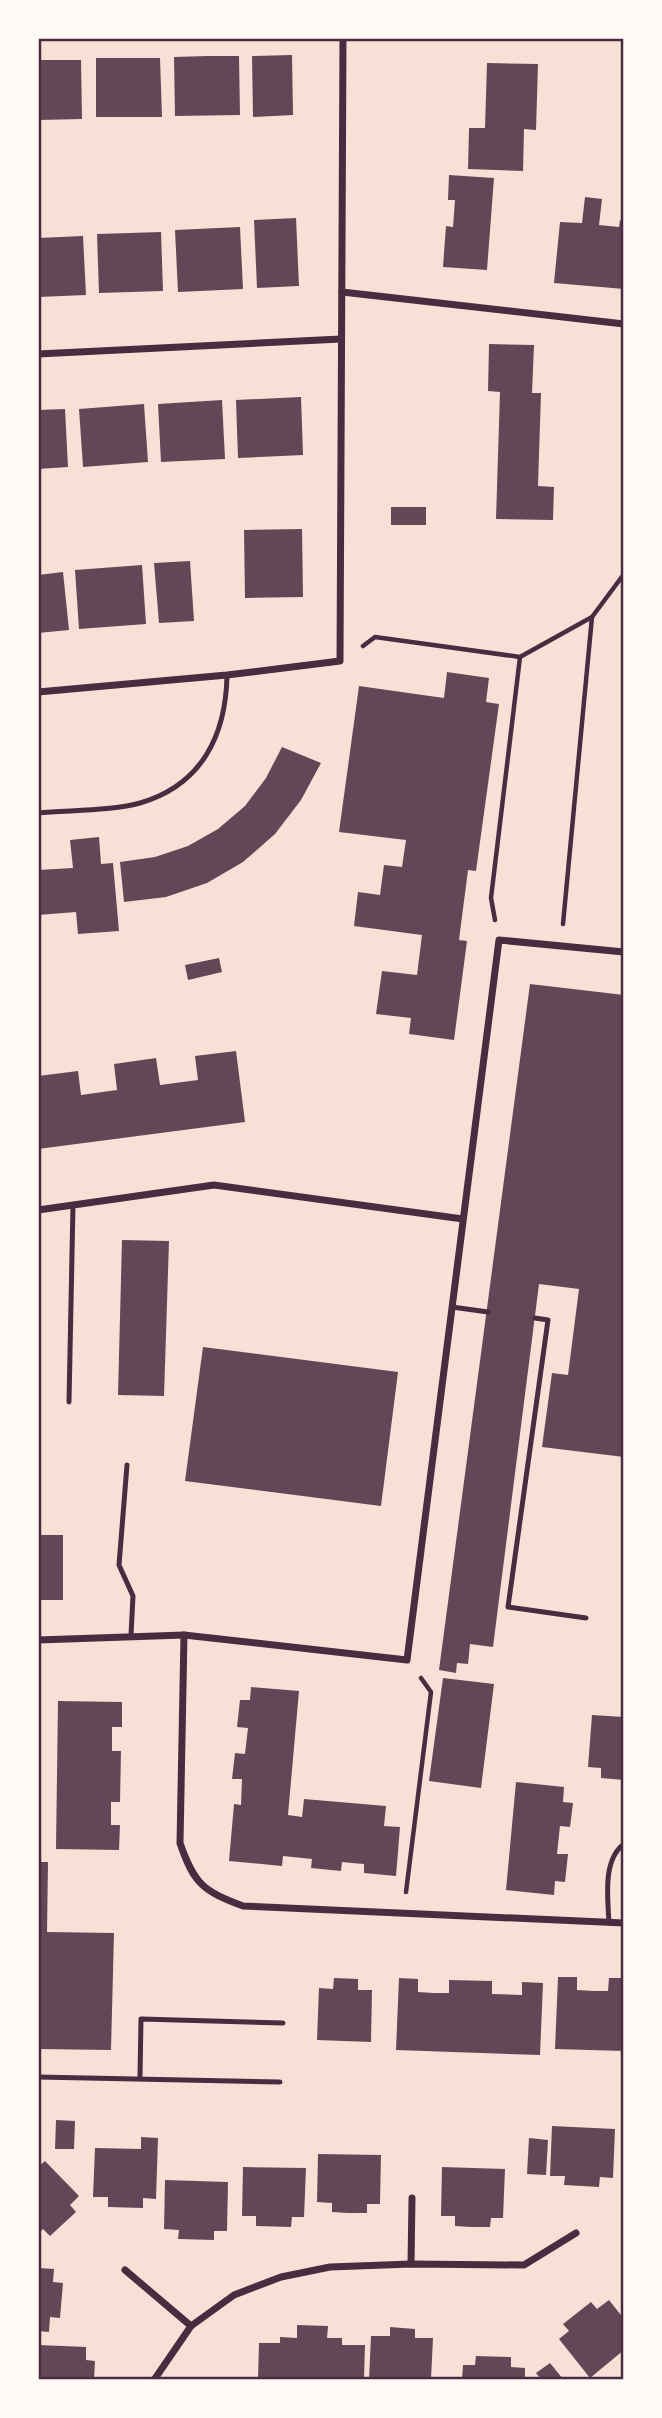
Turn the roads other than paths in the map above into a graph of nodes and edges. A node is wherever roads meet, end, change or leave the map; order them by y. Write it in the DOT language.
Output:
graph roads {
  1 [pos="343,38"];
  2 [pos="342,292"];
  3 [pos="624,324"];
  4 [pos="341,339"];
  5 [pos="38,354"];
  6 [pos="227,675"];
  7 [pos="38,692"];
  8 [pos="38,813"];
  9 [pos="624,953"];
  10 [pos="73,1205"];
  11 [pos="38,1210"];
  12 [pos="463,1219"];
  13 [pos="452,1307"];
  14 [pos="488,1312"];
  15 [pos="535,1318"];
  16 [pos="69,1402"];
  17 [pos="127,1465"];
  18 [pos="586,1618"];
  19 [pos="131,1635"];
  20 [pos="184,1635"];
  21 [pos="38,1640"];
  22 [pos="624,1844"];
  23 [pos="609,1923"];
  24 [pos="624,1923"];
  25 [pos="283,2023"];
  26 [pos="38,2077"];
  27 [pos="140,2077"];
  28 [pos="280,2082"];
  29 [pos="412,2198"];
  30 [pos="576,2233"];
  31 [pos="411,2264"];
  32 [pos="125,2270"];
  33 [pos="191,2326"];
  34 [pos="154,2379"];
  1 -- 2 [label="street"];
  2 -- 3 [label="street"];
  2 -- 4 [label="street"];
  4 -- 5 [label="street"];
  4 -- 6 [label="street"];
  6 -- 7 [label="street"];
  6 -- 8 [label="lane"];
  9 -- 12 [label="street"];
  10 -- 11 [label="street"];
  10 -- 12 [label="street"];
  10 -- 16 [label="lane"];
  12 -- 13 [label="street"];
  13 -- 14 [label="lane"];
  13 -- 20 [label="street"];
  15 -- 18 [label="lane"];
  17 -- 19 [label="lane"];
  19 -- 20 [label="street"];
  19 -- 21 [label="street"];
  20 -- 23 [label="street"];
  22 -- 23 [label="lane"];
  23 -- 24 [label="street"];
  25 -- 27 [label="lane"];
  26 -- 27 [label="lane"];
  27 -- 28 [label="lane"];
  29 -- 31 [label="street"];
  30 -- 31 [label="street"];
  31 -- 33 [label="street"];
  32 -- 33 [label="street"];
  33 -- 34 [label="street"];
}
